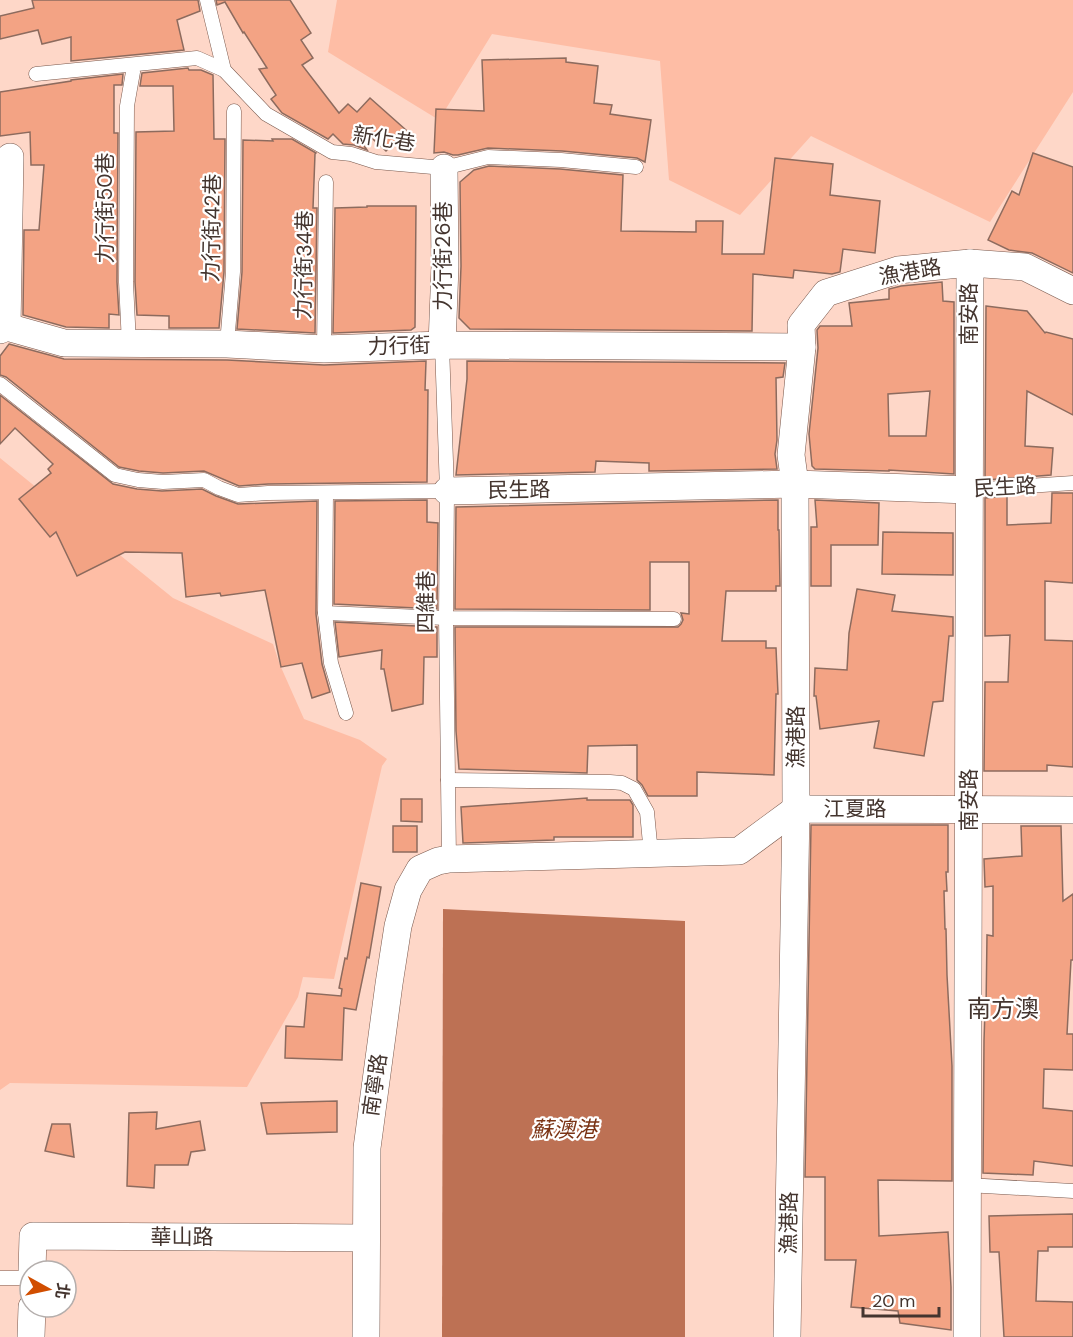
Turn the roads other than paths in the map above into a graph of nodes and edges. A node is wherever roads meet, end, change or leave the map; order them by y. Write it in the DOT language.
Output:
graph roads {
  1 [pos="207,0"];
  2 [pos="224,70"];
  3 [pos="133,72"];
  4 [pos="36,74"];
  5 [pos="234,111"];
  6 [pos="10,157"];
  7 [pos="636,167"];
  8 [pos="444,168"];
  9 [pos="326,182"];
  10 [pos="969,263"];
  11 [pos="1073,291"];
  12 [pos="4,329"];
  13 [pos="129,344"];
  14 [pos="227,344"];
  15 [pos="442,345"];
  16 [pos="802,347"];
  17 [pos="324,349"];
  18 [pos="0,384"];
  19 [pos="1073,483"];
  20 [pos="795,484"];
  21 [pos="969,490"];
  22 [pos="447,491"];
  23 [pos="326,493"];
  24 [pos="325,612"];
  25 [pos="446,618"];
  26 [pos="674,618"];
  27 [pos="346,713"];
  28 [pos="448,780"];
  29 [pos="796,809"];
  30 [pos="969,809"];
  31 [pos="1073,810"];
  32 [pos="651,854"];
  33 [pos="449,859"];
  34 [pos="968,1185"];
  35 [pos="1073,1191"];
  36 [pos="366,1238"];
  37 [pos="32,1259"];
  38 [pos="0,1278"];
  39 [pos="18,1278"];
  40 [pos="32,1319"];
  41 [pos="32,1337"];
  42 [pos="366,1337"];
  43 [pos="787,1337"];
  44 [pos="967,1337"];
  1 -- 2 [label="lane"];
  2 -- 4 [label="lane"];
  2 -- 8 [label="lane, 新化巷"];
  3 -- 13 [label="lane, 力行街50巷"];
  5 -- 14 [label="lane, 力行街42巷"];
  6 -- 12 [label="street"];
  7 -- 8 [label="lane, 新化巷"];
  8 -- 15 [label="street, 力行街26巷"];
  9 -- 17 [label="lane, 力行街34巷"];
  10 -- 11 [label="street, 漁港路"];
  10 -- 16 [label="street, 漁港路"];
  10 -- 21 [label="street, 南安路"];
  12 -- 13 [label="street, 力行街"];
  13 -- 14 [label="street, 力行街"];
  14 -- 17 [label="street, 力行街"];
  15 -- 16 [label="street, 力行街"];
  15 -- 17 [label="street, 力行街"];
  15 -- 22 [label="lane, 四維巷"];
  16 -- 20 [label="street, 漁港路"];
  18 -- 23 [label="lane, 民生路"];
  19 -- 21 [label="lane, 民生路"];
  20 -- 21 [label="street, 民生路"];
  20 -- 22 [label="street, 民生路"];
  20 -- 29 [label="street, 漁港路"];
  21 -- 30 [label="street, 南安路"];
  22 -- 23 [label="lane, 民生路"];
  22 -- 25 [label="lane, 四維巷"];
  23 -- 24 [label="lane"];
  24 -- 25 [label="lane"];
  24 -- 27 [label="lane"];
  25 -- 26 [label="lane"];
  25 -- 28 [label="lane, 四維巷"];
  28 -- 32 [label="lane"];
  28 -- 33 [label="lane, 四維巷"];
  29 -- 30 [label="street, 江夏路"];
  29 -- 32 [label="street, 江夏路"];
  29 -- 43 [label="street, 漁港路"];
  30 -- 31 [label="street, 江夏路"];
  30 -- 34 [label="street, 南安路"];
  32 -- 33 [label="street, 江夏路"];
  33 -- 36 [label="street, 南寧路"];
  34 -- 35 [label="lane"];
  34 -- 44 [label="street, 南安路"];
  36 -- 37 [label="street, 華山路"];
  36 -- 42 [label="street, 南寧路"];
  38 -- 39 [label="lane"];
  40 -- 41 [label="street"];
}
